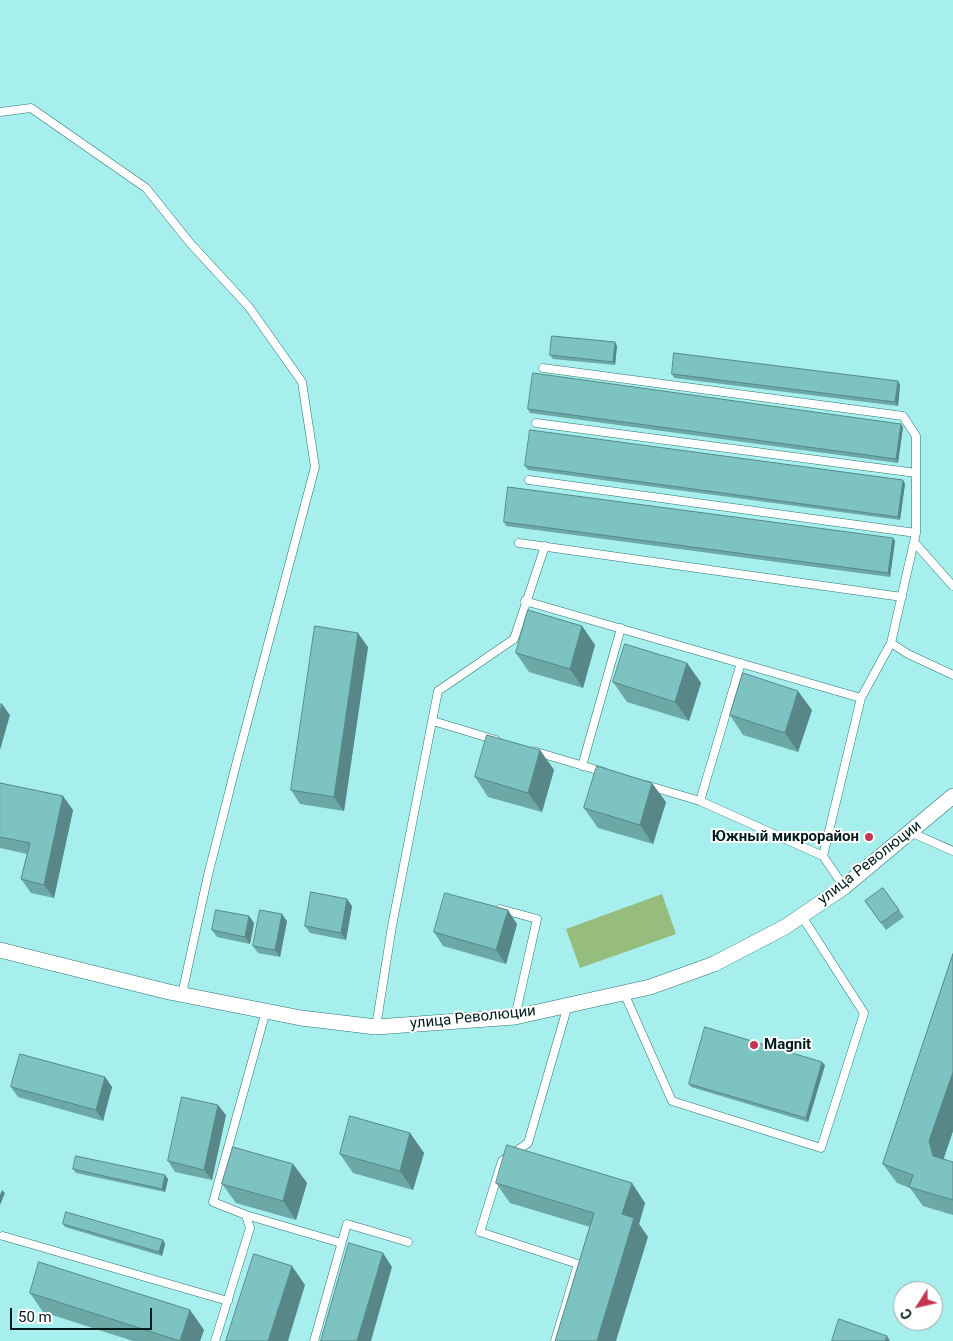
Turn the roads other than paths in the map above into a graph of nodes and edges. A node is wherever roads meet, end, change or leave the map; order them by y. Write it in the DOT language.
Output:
graph roads {
  1 [pos="0,112"];
  2 [pos="543,368"];
  3 [pos="536,424"];
  4 [pos="916,473"];
  5 [pos="529,480"];
  6 [pos="915,538"];
  7 [pos="519,543"];
  8 [pos="545,546"];
  9 [pos="953,586"];
  10 [pos="902,597"];
  11 [pos="525,601"];
  12 [pos="621,628"];
  13 [pos="891,643"];
  14 [pos="741,663"];
  15 [pos="953,675"];
  16 [pos="861,698"];
  17 [pos="433,721"];
  18 [pos="507,744"];
  19 [pos="526,749"];
  20 [pos="582,766"];
  21 [pos="609,774"];
  22 [pos="636,782"];
  23 [pos="953,796"];
  24 [pos="700,801"];
  25 [pos="910,832"];
  26 [pos="953,850"];
  27 [pos="823,856"];
  28 [pos="844,887"];
  29 [pos="493,908"];
  30 [pos="802,915"];
  31 [pos="0,950"];
  32 [pos="624,993"];
  33 [pos="182,994"];
  34 [pos="568,1005"];
  35 [pos="266,1011"];
  36 [pos="515,1017"];
  37 [pos="376,1027"];
  38 [pos="246,1215"];
  39 [pos="3,1236"];
  40 [pos="408,1242"];
  41 [pos="341,1243"];
  42 [pos="228,1301"];
  43 [pos="215,1341"];
  44 [pos="314,1341"];
  45 [pos="555,1341"];
  1 -- 33 [label="lane"];
  2 -- 4 [label="lane"];
  3 -- 4 [label="lane"];
  4 -- 6 [label="lane"];
  5 -- 6 [label="lane"];
  6 -- 9 [label="lane"];
  6 -- 10 [label="lane"];
  7 -- 8 [label="lane"];
  8 -- 10 [label="lane"];
  8 -- 11 [label="lane"];
  10 -- 13 [label="lane"];
  11 -- 12 [label="lane"];
  11 -- 17 [label="lane"];
  12 -- 14 [label="lane"];
  12 -- 20 [label="lane"];
  13 -- 15 [label="lane"];
  13 -- 16 [label="lane"];
  14 -- 16 [label="lane"];
  14 -- 24 [label="lane"];
  16 -- 27 [label="lane"];
  17 -- 18 [label="lane"];
  17 -- 37 [label="lane"];
  19 -- 20 [label="lane"];
  20 -- 21 [label="lane"];
  22 -- 24 [label="lane"];
  23 -- 25 [label="street, улица Революции"];
  24 -- 27 [label="lane"];
  25 -- 26 [label="lane"];
  25 -- 28 [label="street, улица Революции"];
  27 -- 28 [label="lane"];
  28 -- 30 [label="street, улица Революции"];
  29 -- 36 [label="lane"];
  30 -- 32 [label="street, улица Революции"];
  30 -- 32 [label="lane"];
  31 -- 33 [label="street, улица Революции"];
  32 -- 34 [label="street, улица Революции"];
  33 -- 35 [label="street, улица Революции"];
  34 -- 36 [label="street, улица Революции"];
  34 -- 45 [label="lane"];
  35 -- 37 [label="street, улица Революции"];
  35 -- 38 [label="lane"];
  36 -- 37 [label="street, улица Революции"];
  38 -- 41 [label="lane"];
  38 -- 42 [label="lane"];
  39 -- 42 [label="lane"];
  40 -- 41 [label="lane"];
  41 -- 44 [label="lane"];
  42 -- 43 [label="lane"];
}
